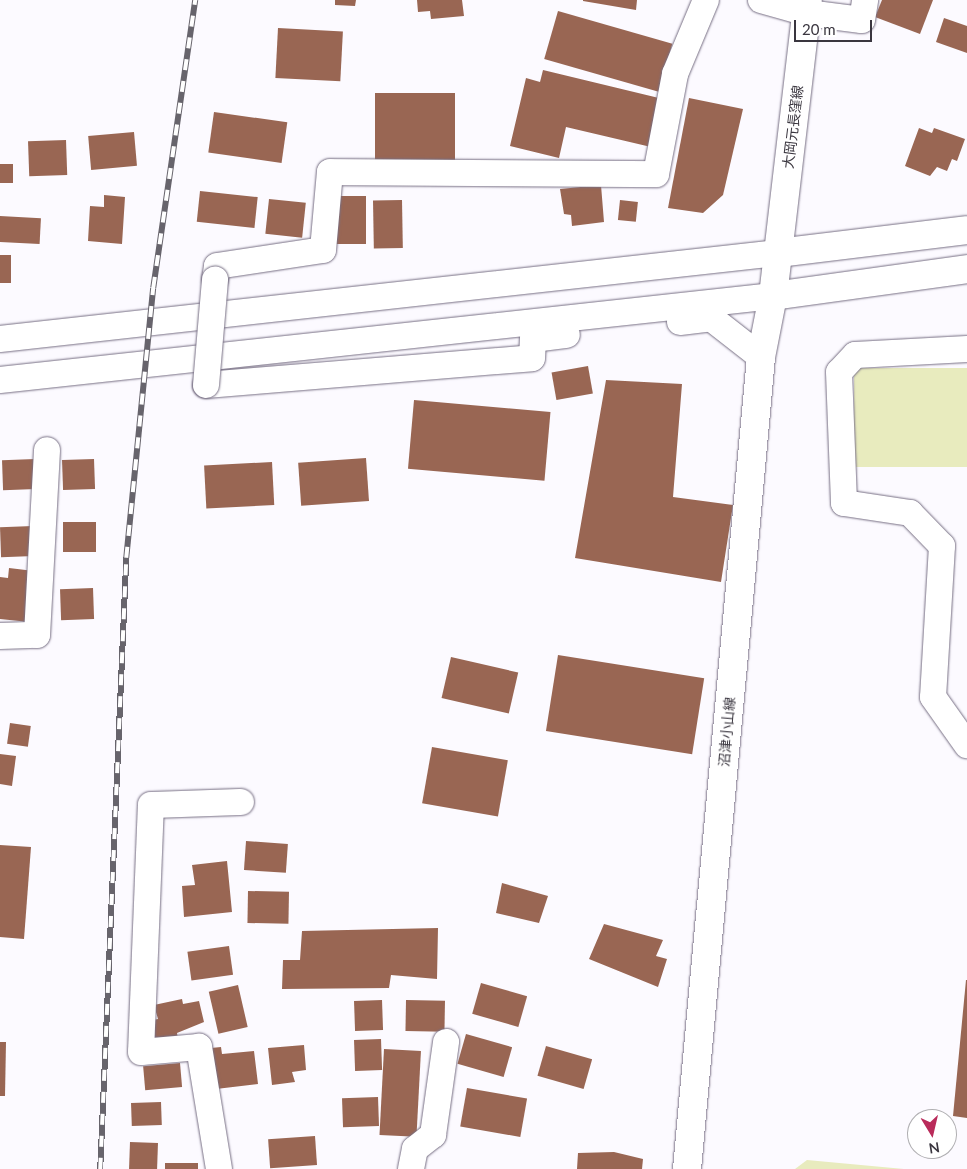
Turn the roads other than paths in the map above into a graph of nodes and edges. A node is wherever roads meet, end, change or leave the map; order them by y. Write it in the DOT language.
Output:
graph roads {
  1 [pos="706,0"];
  2 [pos="760,0"];
  3 [pos="865,0"];
  4 [pos="808,6"];
  5 [pos="967,230"];
  6 [pos="778,253"];
  7 [pos="967,270"];
  8 [pos="773,296"];
  9 [pos="0,339"];
  10 [pos="967,349"];
  11 [pos="761,357"];
  12 [pos="0,380"];
  13 [pos="47,450"];
  14 [pos="0,636"];
  15 [pos="967,745"];
  16 [pos="241,802"];
  17 [pos="446,1042"];
  18 [pos="219,1169"];
  19 [pos="411,1169"];
  20 [pos="687,1169"];
  1 -- 11 [label="street, bridge"];
  2 -- 4 [label="street"];
  3 -- 4 [label="street"];
  4 -- 6 [label="main road, 大岡元長窪線"];
  5 -- 6 [label="main road"];
  6 -- 8 [label="main road, 大岡元長窪線"];
  6 -- 9 [label="street"];
  7 -- 8 [label="main road"];
  8 -- 11 [label="main road, 沼津小山線"];
  8 -- 12 [label="street"];
  10 -- 15 [label="street"];
  11 -- 20 [label="main road, 沼津小山線"];
  13 -- 14 [label="street"];
  16 -- 18 [label="street"];
  17 -- 19 [label="street"];
}
